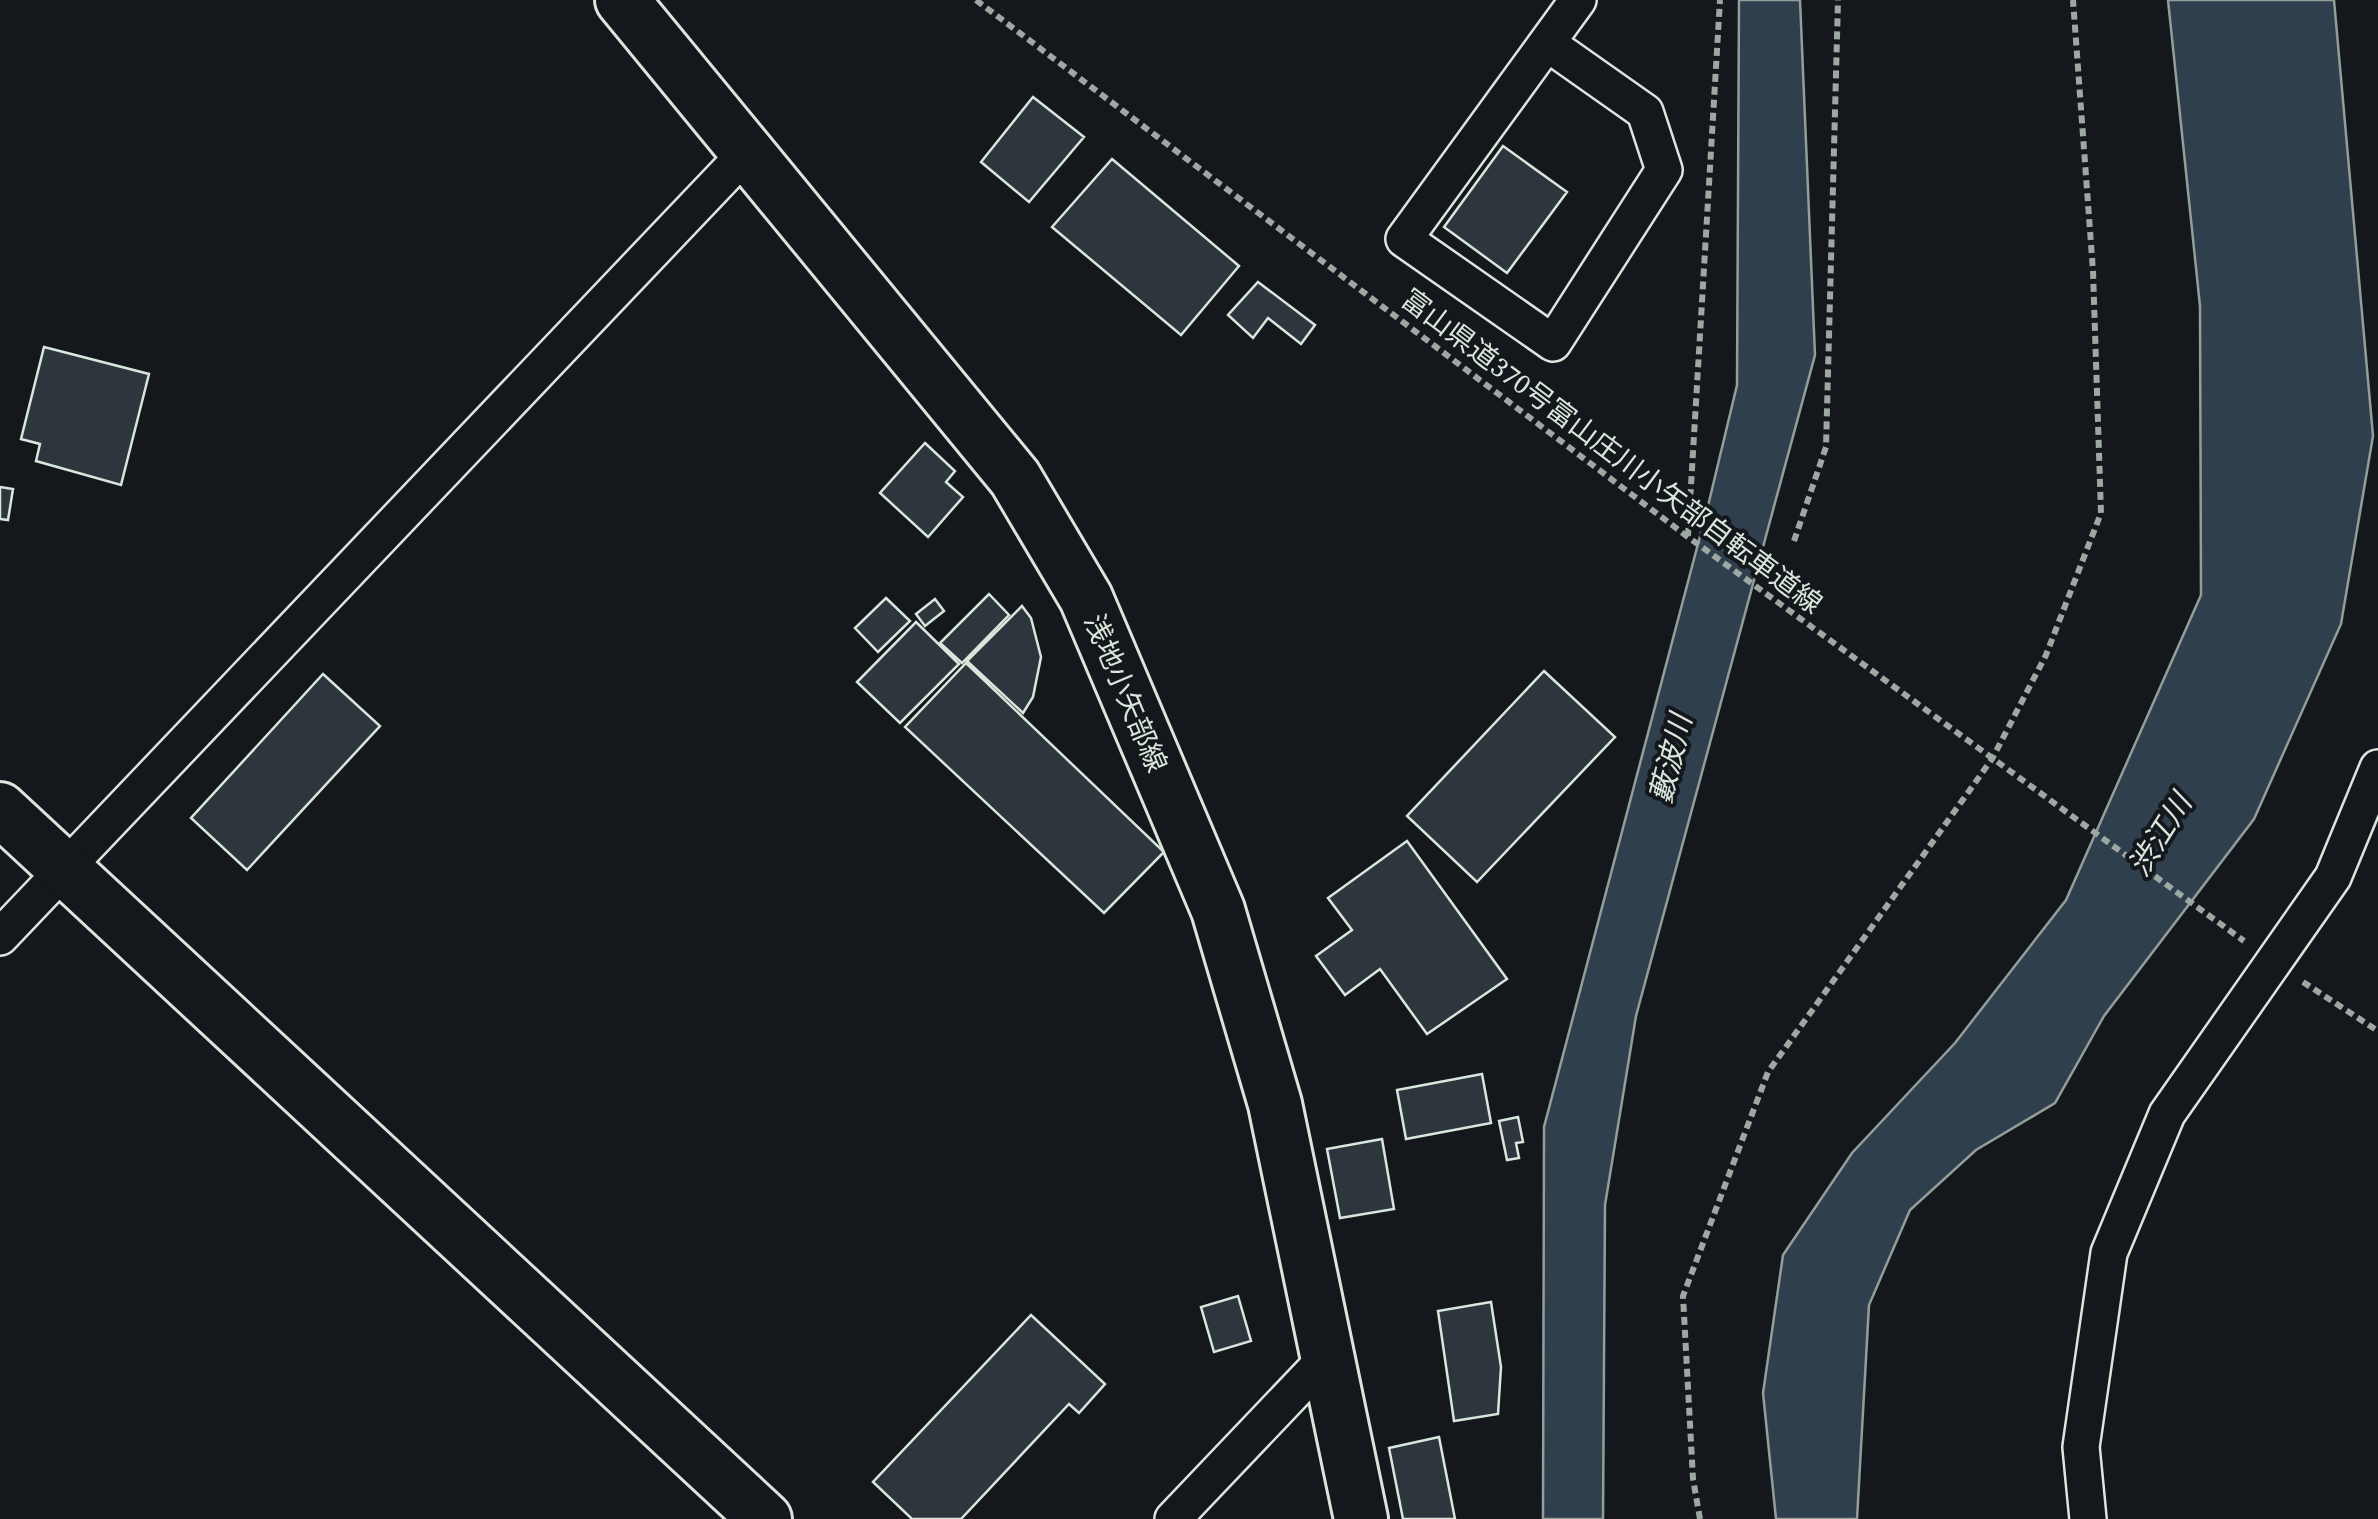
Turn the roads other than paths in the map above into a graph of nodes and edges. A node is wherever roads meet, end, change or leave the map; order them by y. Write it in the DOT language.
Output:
graph roads {
  1 [pos="622,0"];
  2 [pos="1578,0"];
  3 [pos="1547,43"];
  4 [pos="747,152"];
  5 [pos="2378,768"];
  6 [pos="0,809"];
  7 [pos="64,867"];
  8 [pos="0,937"];
  9 [pos="1329,1355"];
  10 [pos="765,1519"];
  11 [pos="1173,1519"];
  12 [pos="1361,1519"];
  13 [pos="2088,1519"];
  1 -- 4 [label="main road, 浅地小矢部線"];
  2 -- 3 [label="street"];
  3 -- 3 [label="street"];
  4 -- 7 [label="street"];
  4 -- 9 [label="main road, 浅地小矢部線"];
  5 -- 13 [label="street"];
  6 -- 7 [label="main road"];
  7 -- 8 [label="street"];
  7 -- 10 [label="main road"];
  9 -- 11 [label="street"];
  9 -- 12 [label="main road, 浅地小矢部線"];
}
